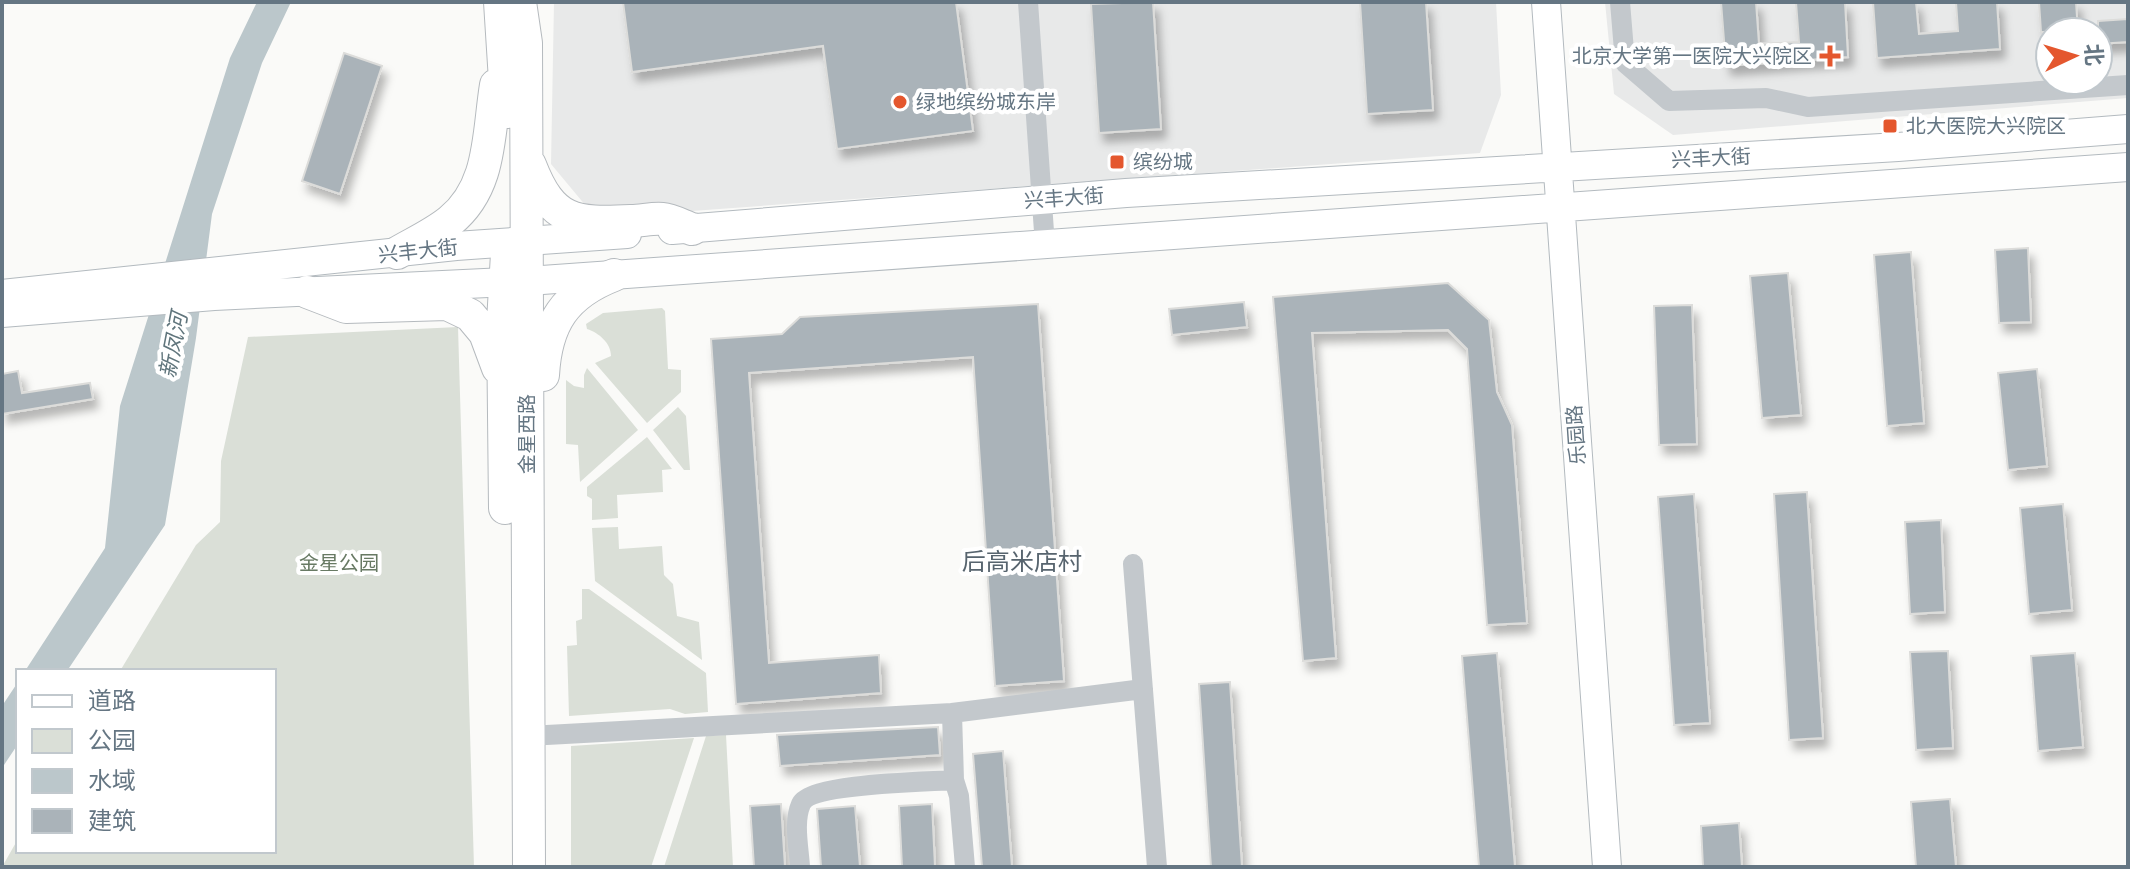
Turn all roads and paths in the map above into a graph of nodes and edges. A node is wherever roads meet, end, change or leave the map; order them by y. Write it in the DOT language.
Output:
graph roads {
  1 [pos="500,2"];
  2 [pos="520,2"];
  3 [pos="1028,2"];
  4 [pos="1546,2"];
  5 [pos="1620,2"];
  6 [pos="503,51"];
  7 [pos="2128,85"];
  8 [pos="2128,129"];
  9 [pos="527,158"];
  10 [pos="1558,167"];
  11 [pos="2128,167"];
  12 [pos="1044,199"];
  13 [pos="1560,207"];
  14 [pos="692,229"];
  15 [pos="517,243"];
  16 [pos="1045,246"];
  17 [pos="397,253"];
  18 [pos="614,275"];
  19 [pos="517,282"];
  20 [pos="219,284"];
  21 [pos="122,291"];
  22 [pos="307,292"];
  23 [pos="2,294"];
  24 [pos="2,313"];
  25 [pos="504,391"];
  26 [pos="527,484"];
  27 [pos="1133,564"];
  28 [pos="1143,689"];
  29 [pos="952,713"];
  30 [pos="528,736"];
  31 [pos="954,780"];
  32 [pos="509,867"];
  33 [pos="529,867"];
  34 [pos="800,867"];
  35 [pos="965,867"];
  36 [pos="1157,867"];
  37 [pos="1607,867"];
  1 -- 6 [label="main road, 金星西路"];
  2 -- 9 [label="main road, 金星西路"];
  3 -- 12 [label="street"];
  4 -- 10 [label="main road, 乐园路"];
  5 -- 7 [label="street"];
  6 -- 15 [label="main road, 金星西路"];
  6 -- 17 [label="main road"];
  8 -- 10 [label="main road, 兴丰大街"];
  9 -- 14 [label="main road"];
  9 -- 15 [label="main road, 金星西路"];
  10 -- 12 [label="main road, 兴丰大街"];
  10 -- 13 [label="main road, 乐园路"];
  11 -- 13 [label="main road, 兴丰大街"];
  12 -- 14 [label="main road, 兴丰大街"];
  12 -- 16 [label="street"];
  13 -- 16 [label="main road, 兴丰大街"];
  13 -- 37 [label="main road, 乐园路"];
  14 -- 15 [label="main road, 兴丰大街"];
  15 -- 17 [label="main road, 兴丰大街"];
  15 -- 19 [label="main road, 金星西路"];
  16 -- 18 [label="main road, 兴丰大街"];
  17 -- 20 [label="main road, 兴丰大街"];
  18 -- 19 [label="main road, 兴丰大街"];
  18 -- 26 [label="main road"];
  19 -- 22 [label="main road, 兴丰大街"];
  19 -- 25 [label="main road, 金星西路"];
  19 -- 26 [label="main road, 金星西路"];
  20 -- 21 [label="main road, 兴丰大街"];
  20 -- 22 [label="main road, 兴丰大街"];
  21 -- 23 [label="main road, 兴丰大街"];
  21 -- 24 [label="main road, 兴丰大街"];
  22 -- 25 [label="main road"];
  25 -- 32 [label="main road, 金星西路"];
  26 -- 30 [label="main road, 金星西路"];
  27 -- 28 [label="street"];
  28 -- 29 [label="street"];
  28 -- 36 [label="street"];
  29 -- 30 [label="street"];
  29 -- 31 [label="street"];
  30 -- 33 [label="main road, 金星西路"];
  31 -- 34 [label="street"];
  31 -- 35 [label="street"];
}
